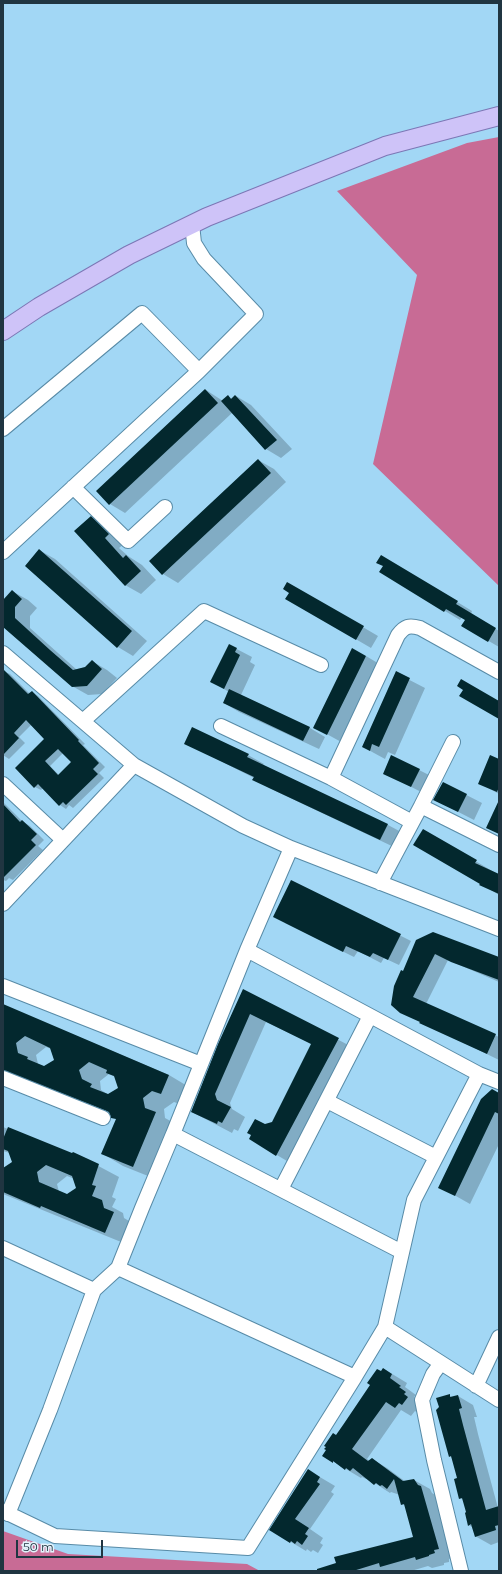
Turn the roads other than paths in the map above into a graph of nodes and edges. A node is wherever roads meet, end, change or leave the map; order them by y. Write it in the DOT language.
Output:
graph roads {
  1 [pos="499,116"];
  2 [pos="192,224"];
  3 [pos="3,331"];
  4 [pos="199,371"];
  5 [pos="3,429"];
  6 [pos="73,487"];
  7 [pos="166,507"];
  8 [pos="4,549"];
  9 [pos="3,653"];
  10 [pos="321,665"];
  11 [pos="499,672"];
  12 [pos="83,721"];
  13 [pos="221,726"];
  14 [pos="453,742"];
  15 [pos="134,765"];
  16 [pos="330,778"];
  17 [pos="3,784"];
  18 [pos="421,806"];
  19 [pos="412,822"];
  20 [pos="63,840"];
  21 [pos="499,845"];
  22 [pos="291,848"];
  23 [pos="380,883"];
  24 [pos="3,904"];
  25 [pos="499,929"];
  26 [pos="247,950"];
  27 [pos="3,986"];
  28 [pos="370,1016"];
  29 [pos="201,1064"];
  30 [pos="479,1074"];
  31 [pos="3,1078"];
  32 [pos="499,1082"];
  33 [pos="327,1101"];
  34 [pos="104,1118"];
  35 [pos="173,1134"];
  36 [pos="436,1157"];
  37 [pos="281,1189"];
  38 [pos="3,1248"];
  39 [pos="402,1252"];
  40 [pos="118,1268"];
  41 [pos="94,1290"];
  42 [pos="385,1327"];
  43 [pos="499,1337"];
  44 [pos="441,1363"];
  45 [pos="355,1377"];
  46 [pos="476,1386"];
  47 [pos="499,1400"];
  48 [pos="6,1512"];
  49 [pos="461,1571"];
  1 -- 2 [label="main road"];
  2 -- 3 [label="main road"];
  2 -- 4 [label="street"];
  4 -- 5 [label="street"];
  4 -- 6 [label="street"];
  6 -- 7 [label="street"];
  6 -- 8 [label="street"];
  9 -- 12 [label="street"];
  10 -- 12 [label="street"];
  11 -- 16 [label="street"];
  12 -- 15 [label="street"];
  13 -- 16 [label="street"];
  14 -- 18 [label="street"];
  15 -- 20 [label="street"];
  15 -- 22 [label="street"];
  16 -- 19 [label="street"];
  17 -- 20 [label="street"];
  18 -- 19 [label="street"];
  18 -- 21 [label="street"];
  19 -- 23 [label="street"];
  20 -- 24 [label="street"];
  22 -- 23 [label="street"];
  22 -- 26 [label="street"];
  23 -- 25 [label="street"];
  26 -- 28 [label="street"];
  26 -- 29 [label="street"];
  27 -- 29 [label="street"];
  28 -- 30 [label="street"];
  28 -- 33 [label="street"];
  29 -- 35 [label="street"];
  30 -- 32 [label="street"];
  30 -- 36 [label="street"];
  31 -- 34 [label="street"];
  33 -- 36 [label="street"];
  33 -- 37 [label="street"];
  35 -- 37 [label="street"];
  35 -- 40 [label="street"];
  36 -- 39 [label="street"];
  37 -- 39 [label="street"];
  38 -- 41 [label="street"];
  39 -- 42 [label="street"];
  40 -- 41 [label="street"];
  40 -- 45 [label="street"];
  41 -- 48 [label="street"];
  42 -- 44 [label="street"];
  42 -- 45 [label="street"];
  43 -- 46 [label="street"];
  44 -- 46 [label="street"];
  44 -- 49 [label="street"];
  45 -- 48 [label="street"];
  46 -- 47 [label="street"];
}
